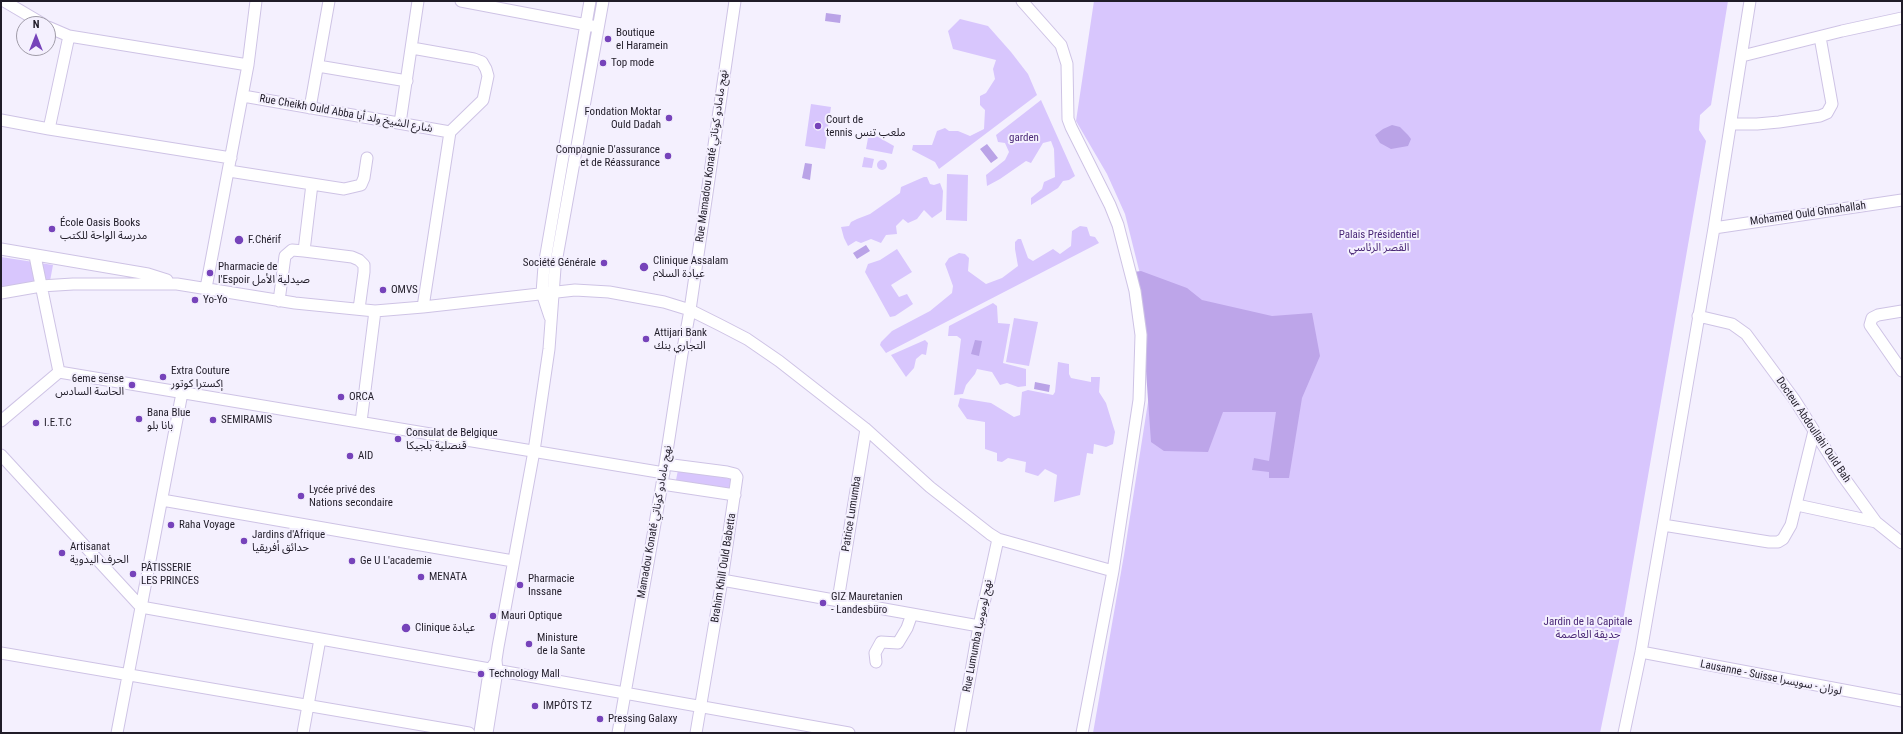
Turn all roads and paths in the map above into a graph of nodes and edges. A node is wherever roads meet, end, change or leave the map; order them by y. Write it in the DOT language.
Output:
graph roads {
  1 [pos="4,1"];
  2 [pos="256,1"];
  3 [pos="329,1"];
  4 [pos="418,1"];
  5 [pos="461,1"];
  6 [pos="590,1"];
  7 [pos="603,1"];
  8 [pos="734,1"];
  9 [pos="1022,1"];
  10 [pos="1750,1"];
  11 [pos="491,4"];
  12 [pos="29,16"];
  13 [pos="1902,18"];
  14 [pos="586,25"];
  15 [pos="598,27"];
  16 [pos="56,30"];
  17 [pos="69,36"];
  18 [pos="1820,37"];
  19 [pos="412,48"];
  20 [pos="1742,56"];
  21 [pos="248,65"];
  22 [pos="318,66"];
  23 [pos="407,81"];
  24 [pos="243,96"];
  25 [pos="310,108"];
  26 [pos="1,120"];
  27 [pos="400,123"];
  28 [pos="1731,124"];
  29 [pos="49,129"];
  30 [pos="450,132"];
  31 [pos="231,158"];
  32 [pos="367,158"];
  33 [pos="229,171"];
  34 [pos="312,184"];
  35 [pos="1902,200"];
  36 [pos="1714,228"];
  37 [pos="1,249"];
  38 [pos="304,251"];
  39 [pos="35,256"];
  40 [pos="177,284"];
  41 [pos="41,286"];
  42 [pos="206,288"];
  43 [pos="548,292"];
  44 [pos="1,293"];
  45 [pos="279,301"];
  46 [pos="423,307"];
  47 [pos="359,310"];
  48 [pos="690,310"];
  49 [pos="1902,310"];
  50 [pos="375,311"];
  51 [pos="1698,316"];
  52 [pos="1902,371"];
  53 [pos="59,372"];
  54 [pos="182,392"];
  55 [pos="1,421"];
  56 [pos="361,422"];
  57 [pos="866,429"];
  58 [pos="1814,431"];
  59 [pos="534,451"];
  60 [pos="1,455"];
  61 [pos="665,468"];
  62 [pos="662,484"];
  63 [pos="735,495"];
  64 [pos="162,500"];
  65 [pos="1796,505"];
  66 [pos="1876,522"];
  67 [pos="1663,525"];
  68 [pos="998,539"];
  69 [pos="1902,543"];
  70 [pos="513,561"];
  71 [pos="1113,571"];
  72 [pos="722,580"];
  73 [pos="838,600"];
  74 [pos="141,607"];
  75 [pos="912,614"];
  76 [pos="979,626"];
  77 [pos="320,639"];
  78 [pos="1641,652"];
  79 [pos="1,653"];
  80 [pos="876,662"];
  81 [pos="494,670"];
  82 [pos="127,675"];
  83 [pos="624,694"];
  84 [pos="1902,702"];
  85 [pos="308,706"];
  86 [pos="701,707"];
  87 [pos="818,730"];
  88 [pos="117,733"];
  89 [pos="303,733"];
  90 [pos="469,733"];
  91 [pos="480,733"];
  92 [pos="487,733"];
  93 [pos="618,733"];
  94 [pos="696,733"];
  95 [pos="849,733"];
  96 [pos="960,733"];
  97 [pos="1082,733"];
  98 [pos="1624,733"];
  1 -- 12 [label="street"];
  2 -- 21 [label="street"];
  3 -- 22 [label="street"];
  4 -- 19 [label="street"];
  5 -- 11 [label="street"];
  6 -- 14 [label="street"];
  7 -- 15 [label="street"];
  8 -- 48 [label="street, Rue Mamadou Konaté نهج مامادو كوناتي"];
  9 -- 71 [label="street"];
  10 -- 20 [label="street"];
  11 -- 14 [label="street"];
  13 -- 18 [label="street"];
  14 -- 15 [label="street"];
  14 -- 43 [label="street"];
  15 -- 43 [label="street"];
  16 -- 17 [label="street"];
  17 -- 21 [label="street"];
  17 -- 29 [label="street"];
  18 -- 20 [label="street"];
  18 -- 28 [label="street"];
  19 -- 23 [label="street"];
  19 -- 30 [label="street"];
  20 -- 28 [label="street"];
  21 -- 24 [label="street"];
  22 -- 23 [label="street"];
  22 -- 25 [label="street"];
  23 -- 27 [label="street"];
  24 -- 25 [label="street, Rue Cheikh Ould Abba شارع الشيخ ولد أبا"];
  24 -- 31 [label="street"];
  25 -- 27 [label="street, Rue Cheikh Ould Abba شارع الشيخ ولد أبا"];
  26 -- 29 [label="street"];
  27 -- 30 [label="street, Rue Cheikh Ould Abba شارع الشيخ ولد أبا"];
  28 -- 36 [label="street"];
  29 -- 31 [label="street"];
  30 -- 46 [label="street"];
  31 -- 33 [label="street"];
  32 -- 34 [label="street"];
  33 -- 34 [label="street"];
  33 -- 42 [label="street"];
  34 -- 38 [label="street"];
  35 -- 36 [label="street, Mohamed Ould Ghnahallah"];
  36 -- 51 [label="street"];
  37 -- 39 [label="street"];
  38 -- 45 [label="street"];
  38 -- 47 [label="street"];
  39 -- 40 [label="street"];
  39 -- 41 [label="street"];
  40 -- 41 [label="street"];
  40 -- 42 [label="street"];
  41 -- 44 [label="street"];
  41 -- 53 [label="street"];
  42 -- 45 [label="street"];
  43 -- 46 [label="street"];
  43 -- 48 [label="street"];
  43 -- 59 [label="street"];
  45 -- 47 [label="street"];
  46 -- 50 [label="street"];
  47 -- 50 [label="street"];
  48 -- 57 [label="street"];
  48 -- 61 [label="street, Mamadou Konaté نهج مامادو كوناتي"];
  49 -- 52 [label="street"];
  50 -- 56 [label="street"];
  51 -- 58 [label="street, Docteur Abdoullahi Ould Bah"];
  51 -- 67 [label="street"];
  53 -- 54 [label="street"];
  53 -- 55 [label="street"];
  54 -- 56 [label="street"];
  54 -- 64 [label="street"];
  56 -- 59 [label="street"];
  57 -- 68 [label="street"];
  57 -- 73 [label="street, Patrice Lumumba"];
  58 -- 65 [label="street"];
  58 -- 66 [label="street, Docteur Abdoullahi Ould Bah"];
  59 -- 61 [label="street"];
  59 -- 70 [label="street"];
  60 -- 74 [label="street"];
  61 -- 62 [label="street, Mamadou Konaté نهج مامادو كوناتي"];
  61 -- 63 [label="street, Brahim Khill Ould Babetta"];
  62 -- 63 [label="street"];
  62 -- 83 [label="street, Mamadou Konaté نهج مامادو كوناتي"];
  63 -- 72 [label="street, Brahim Khill Ould Babetta"];
  64 -- 70 [label="street"];
  64 -- 74 [label="street"];
  65 -- 66 [label="street"];
  65 -- 67 [label="street"];
  66 -- 69 [label="street, Docteur Abdoullahi Ould Bah"];
  67 -- 78 [label="street"];
  68 -- 71 [label="street"];
  68 -- 76 [label="street, Rue Lumumba نهج لومومبا"];
  70 -- 81 [label="street"];
  71 -- 97 [label="street"];
  72 -- 73 [label="street"];
  72 -- 86 [label="street, Brahim Khill Ould Babetta"];
  73 -- 75 [label="street"];
  74 -- 77 [label="street"];
  74 -- 82 [label="street"];
  75 -- 76 [label="street"];
  75 -- 80 [label="street"];
  76 -- 96 [label="street, Rue Lumumba نهج لومومبا"];
  77 -- 81 [label="street"];
  77 -- 85 [label="street"];
  78 -- 84 [label="street, Lausanne - Suisse لوزان - سويسرا"];
  78 -- 98 [label="street"];
  79 -- 82 [label="street"];
  81 -- 83 [label="street"];
  81 -- 91 [label="street"];
  81 -- 92 [label="street"];
  82 -- 85 [label="street"];
  82 -- 88 [label="street"];
  83 -- 86 [label="street"];
  83 -- 93 [label="street, Mamadou Konaté نهج مامادو كوناتي"];
  85 -- 89 [label="street"];
  85 -- 90 [label="street"];
  86 -- 87 [label="street"];
  86 -- 94 [label="street, Brahim Khill Ould Babetta"];
  87 -- 95 [label="street"];
}
